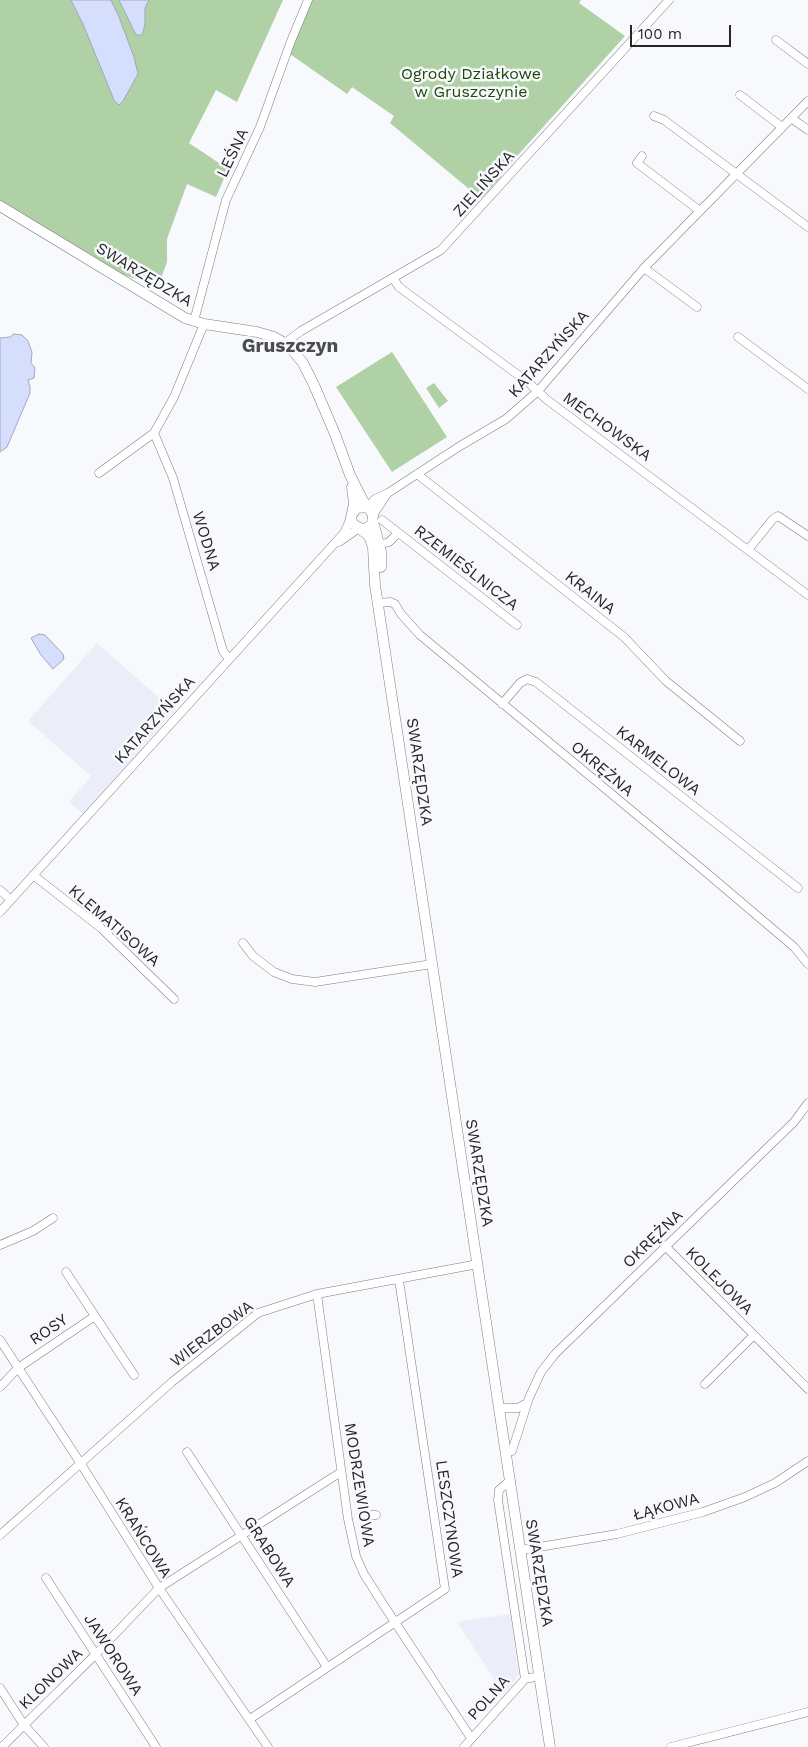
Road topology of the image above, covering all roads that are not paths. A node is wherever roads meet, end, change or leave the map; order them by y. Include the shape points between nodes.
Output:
1 (308, 0) edge
2 (669, 0) edge
3 (776, 40) dead end
4 (808, 64) edge
5 (740, 95) dead end
6 (808, 101) edge
7 (654, 116) dead end
8 (791, 118) junction
9 (782, 127) junction
10 (808, 130) edge
11 (642, 156) dead end
12 (736, 174) junction
13 (0, 206) edge
14 (700, 211) junction
15 (808, 227) edge
16 (644, 268) junction
17 (392, 278) junction
18 (697, 307) dead end
19 (199, 323) junction
20 (738, 337) dead end
21 (285, 343) junction
22 (808, 389) edge
23 (538, 392) junction
24 (154, 433) junction
25 (99, 473) dead end
26 (417, 474) junction
27 (350, 475) junction
28 (352, 516) junction
29 (374, 516) junction
30 (359, 528) junction
31 (398, 533) junction
32 (808, 536) edge
33 (331, 546) junction
34 (377, 546) junction
35 (748, 550) junction
36 (808, 595) edge
37 (378, 603) junction
38 (517, 626) dead end
39 (229, 659) junction
40 (502, 704) junction
41 (740, 741) dead end
42 (33, 875) junction
43 (798, 888) dead end
44 (0, 890) edge
45 (11, 900) junction
46 (0, 912) edge
47 (243, 943) dead end
48 (432, 964) junction
49 (808, 964) edge
50 (174, 999) dead end
51 (807, 1105) edge
52 (53, 1218) dead end
53 (0, 1245) edge
54 (665, 1246) junction
55 (478, 1264) junction
56 (66, 1272) dead end
57 (399, 1280) junction
58 (317, 1294) junction
59 (95, 1316) junction
60 (754, 1334) junction
61 (0, 1340) edge
62 (18, 1368) junction
63 (134, 1375) dead end
64 (705, 1384) dead end
65 (0, 1387) edge
66 (808, 1389) edge
67 (527, 1402) junction
68 (499, 1408) junction
69 (187, 1452) dead end
70 (506, 1452) junction
71 (808, 1461) edge
72 (81, 1464) junction
73 (341, 1472) junction
74 (511, 1483) junction
75 (516, 1516) junction
76 (500, 1518) junction
77 (0, 1535) edge
78 (241, 1535) junction
79 (521, 1550) junction
80 (46, 1578) dead end
81 (158, 1588) junction
82 (395, 1623) junction
83 (96, 1654) junction
84 (327, 1667) junction
85 (540, 1676) junction
86 (524, 1678) junction
87 (0, 1688) edge
88 (808, 1712) edge
89 (250, 1719) junction
90 (24, 1725) junction
91 (471, 1738) junction
92 (2, 1747) edge
93 (44, 1747) edge
94 (156, 1747) edge
95 (268, 1747) edge
96 (464, 1747) edge
97 (550, 1747) edge
98 (671, 1747) edge

1 - 19 street, LEŚNA via 260,127 226,200
2 - 17 street, ZIELIŃSKA via 448,244
3 - 4 street
5 - 9 street
6 - 8 street, KATARZYŃSKA
7 - 12 street via 664,120
8 - 9 street, KATARZYŃSKA
8 - 10 street
9 - 12 street, KATARZYŃSKA
11 - 14 street via 637,163
12 - 14 street, KATARZYŃSKA
12 - 15 street
13 - 19 street, SWARZĘDZKA
14 - 16 street, KATARZYŃSKA
16 - 18 street
16 - 23 street, KATARZYŃSKA
17 - 21 street, ZIELIŃSKA
17 - 23 street, MECHOWSKA via 399,287
19 - 21 street, SWARZĘDZKA via 244,329
19 - 24 street, LEŚNA via 174,397
20 - 22 street
21 - 27 street, SWARZĘDZKA via 310,377
23 - 26 street, KATARZYŃSKA via 506,419
23 - 35 street, MECHOWSKA
24 - 25 street
24 - 39 street, WODNA via 173,478 223,651
26 - 29 street, KATARZYŃSKA via 388,493
26 - 41 street, KRAINA via 617,631 666,682
27 - 28 street, SWARZĘDZKA via 354,504
27 - 29 street, SWARZĘDZKA
28 - 29 street via 357,508
28 - 30 street
28 - 33 street, KATARZYŃSKA via 344,532
29 - 30 street via 367,528
29 - 31 street, RZEMIEŚLNICZA
29 - 34 street, SWARZĘDZKA
30 - 33 street, KATARZYŃSKA
30 - 34 street
31 - 34 street, RZEMIEŚLNICZA via 389,542
31 - 38 street, RZEMIEŚLNICZA
32 - 35 street via 778,516
33 - 39 street, KATARZYŃSKA
34 - 37 street, SWARZĘDZKA via 375,585
35 - 36 street, MECHOWSKA
37 - 40 street, OKRĘŻNA via 395,604 420,635
37 - 48 street, SWARZĘDZKA
39 - 42 street, KATARZYŃSKA
40 - 43 street, KARMELOWA via 520,683 527,679 536,682
40 - 49 street, OKRĘŻNA via 794,947
42 - 45 street, KATARZYŃSKA
42 - 50 street, KLEMATISOWA via 101,928
44 - 45 street
45 - 46 street, KATARZYŃSKA
47 - 48 street via 253,956 274,972 292,979 315,982
48 - 55 street, SWARZĘDZKA
51 - 54 street, OKRĘŻNA via 794,1122
52 - 53 street via 32,1232
54 - 60 street, KOLEJOWA
54 - 67 street, OKRĘŻNA via 561,1346 542,1372
55 - 57 street, WIERZBOWA
55 - 68 street, SWARZĘDZKA
56 - 59 street
57 - 58 street, WIERZBOWA
57 - 82 street, LESZCZYNOWA via 445,1589
58 - 72 street, WIERZBOWA via 258,1313 172,1382
58 - 73 street, MODRZEWIOWA
59 - 62 street, ROSY
59 - 63 street
60 - 64 street, KOLEJOWA
60 - 66 street, KOLEJOWA
61 - 62 street, KRAŃCOWA
62 - 65 street, ROSY
62 - 72 street, KRAŃCOWA
67 - 68 street via 518,1408
67 - 70 street, OKRĘŻNA via 512,1451
68 - 70 street, SWARZĘDZKA
69 - 78 street, GRABOWA
70 - 74 street, SWARZĘDZKA
71 - 79 street, ŁĄKOWA via 775,1483 703,1512 609,1536
72 - 77 street, WIERZBOWA
72 - 81 street, KRAŃCOWA
73 - 78 street, KLONOWA
73 - 82 street, MODRZEWIOWA via 356,1556
74 - 75 street, SWARZĘDZKA
74 - 76 street via 499,1490
75 - 76 street
75 - 79 street, SWARZĘDZKA
76 - 86 street
78 - 81 street, KLONOWA
78 - 84 street, GRABOWA
79 - 85 street, SWARZĘDZKA
80 - 83 street, JAWOROWA
81 - 83 street, KLONOWA
81 - 89 street, KRAŃCOWA
82 - 84 street, LESZCZYNOWA
82 - 91 street, MODRZEWIOWA
83 - 90 street, KLONOWA
83 - 94 street, JAWOROWA
84 - 89 street, LESZCZYNOWA
85 - 86 street, POLNA
85 - 97 street, SWARZĘDZKA
86 - 91 street, POLNA
87 - 90 street
88 - 98 street
89 - 95 street, KRAŃCOWA
90 - 92 street, KLONOWA
90 - 93 street, KLONOWA
91 - 96 street, POLNA

